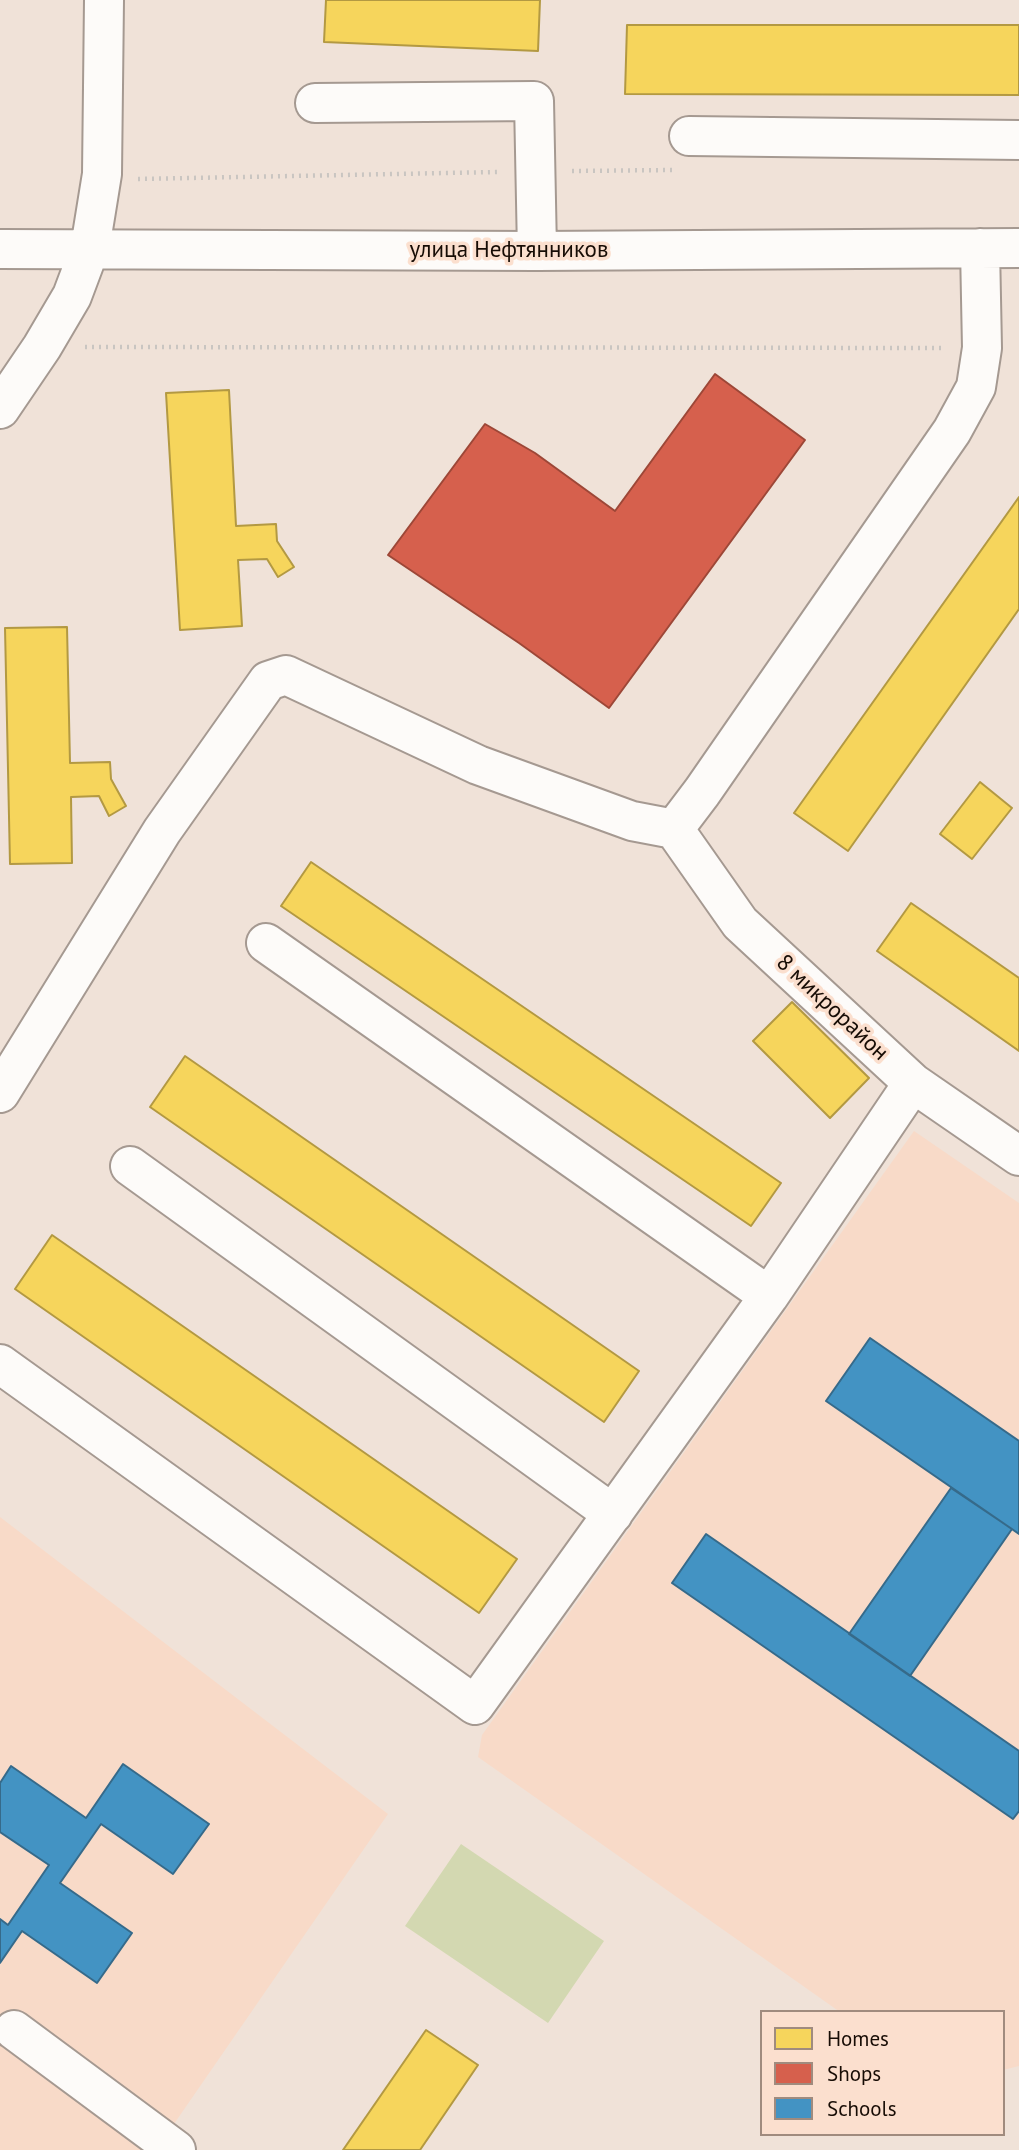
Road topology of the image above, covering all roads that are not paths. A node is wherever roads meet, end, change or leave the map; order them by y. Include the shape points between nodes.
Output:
1 (104, 0) edge
2 (315, 103) dead end
3 (689, 136) dead end
4 (1019, 140) edge
5 (90, 248) junction
6 (980, 248) junction
7 (1019, 248) edge
8 (0, 249) edge
9 (537, 251) junction
10 (0, 409) edge
11 (674, 829) junction
12 (266, 943) dead end
13 (913, 1083) junction
14 (0, 1093) edge
15 (1019, 1156) edge
16 (131, 1166) dead end
17 (769, 1296) junction
18 (0, 1364) edge
19 (612, 1514) junction
20 (15, 2031) dead end
21 (176, 2150) edge

1 - 5 street via 102,174
2 - 9 street via 534,101
3 - 4 street
5 - 8 street, улица Нефтянников
5 - 9 street, улица Нефтянников
5 - 10 street via 72,296
6 - 7 street, улица Нефтянников
6 - 9 street, улица Нефтянников
6 - 11 street via 982,348 976,387 952,431
11 - 13 street, 8 микрорайон via 740,923
11 - 14 street via 632,821 478,765 286,675 268,681 162,831
12 - 17 street
13 - 15 street, 8 микрорайон
13 - 17 street
16 - 19 street
17 - 19 street
18 - 19 street via 475,1705
20 - 21 street

